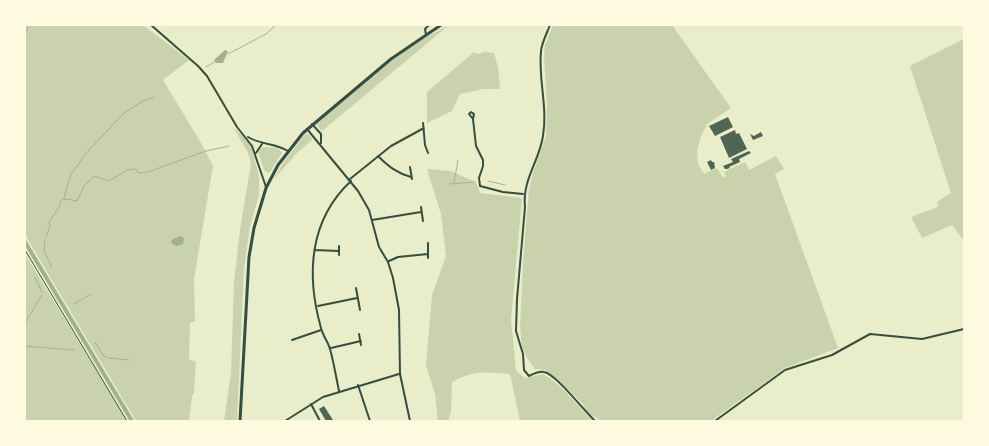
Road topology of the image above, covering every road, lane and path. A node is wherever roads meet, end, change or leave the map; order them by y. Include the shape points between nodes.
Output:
1 (151, 25) edge
2 (428, 25) edge
3 (441, 25) edge
4 (550, 25) edge
5 (426, 35) junction
6 (474, 119) dead end
7 (423, 123) dead end
8 (312, 124) junction
9 (424, 128) junction
10 (307, 129) junction
11 (246, 136) junction
12 (262, 144) junction
13 (321, 144) junction
14 (288, 151) junction
15 (256, 153) junction
16 (428, 153) dead end
17 (378, 156) junction
18 (410, 167) dead end
19 (350, 180) junction
20 (266, 188) junction
21 (523, 194) junction
22 (420, 207) dead end
23 (421, 212) junction
24 (372, 220) junction
25 (423, 221) dead end
26 (428, 243) dead end
27 (339, 246) dead end
28 (25, 250) edge
29 (315, 250) junction
30 (338, 251) junction
31 (428, 254) junction
32 (340, 255) dead end
33 (428, 258) dead end
34 (388, 262) junction
35 (356, 288) dead end
36 (357, 298) junction
37 (317, 306) junction
38 (360, 310) dead end
39 (964, 329) edge
40 (322, 330) junction
41 (359, 334) dead end
42 (289, 338) dead end
43 (292, 340) junction
44 (292, 343) dead end
45 (330, 348) junction
46 (400, 374) junction
47 (358, 385) junction
48 (339, 391) junction
49 (311, 404) junction
50 (127, 421) edge
51 (240, 421) edge
52 (285, 421) edge
53 (320, 421) edge
54 (370, 421) edge
55 (410, 421) edge
56 (595, 421) edge
57 (715, 421) edge

1 - 11 street via 202,70
2 - 5 street
3 - 5 main road
4 - 21 street via 541,49 546,109 543,138
5 - 8 main road via 391,59
6 - 21 street via 476,146 483,163 480,186
7 - 9 street
8 - 10 main road
8 - 13 street via 321,134
9 - 16 street
9 - 17 street
10 - 13 street
10 - 14 main road
11 - 12 street
11 - 15 street
12 - 14 street
12 - 15 street
13 - 19 street
14 - 20 main road
15 - 20 street
17 - 18 street via 391,169 412,178
17 - 19 street
19 - 24 street
19 - 29 street via 328,208 316,238
20 - 51 main road via 249,257
21 - 56 street via 525,207 516,330 524,354 524,370 529,376 544,372 555,379
22 - 23 street
23 - 24 street
23 - 25 street
24 - 34 street via 378,247
26 - 31 street
27 - 30 street
28 - 50 path
29 - 30 street
29 - 37 street via 313,266
30 - 32 street
31 - 33 street
31 - 34 street via 398,257
34 - 46 street via 399,310
35 - 36 street
36 - 37 street
36 - 38 street
37 - 40 street
39 - 57 street via 922,339 870,334 832,354 785,370
40 - 43 street
40 - 45 street
41 - 45 street via 361,343
42 - 43 street
43 - 44 street
45 - 48 street
46 - 47 street
46 - 55 street
47 - 48 street
47 - 54 street
48 - 49 street
49 - 52 street
49 - 53 street

